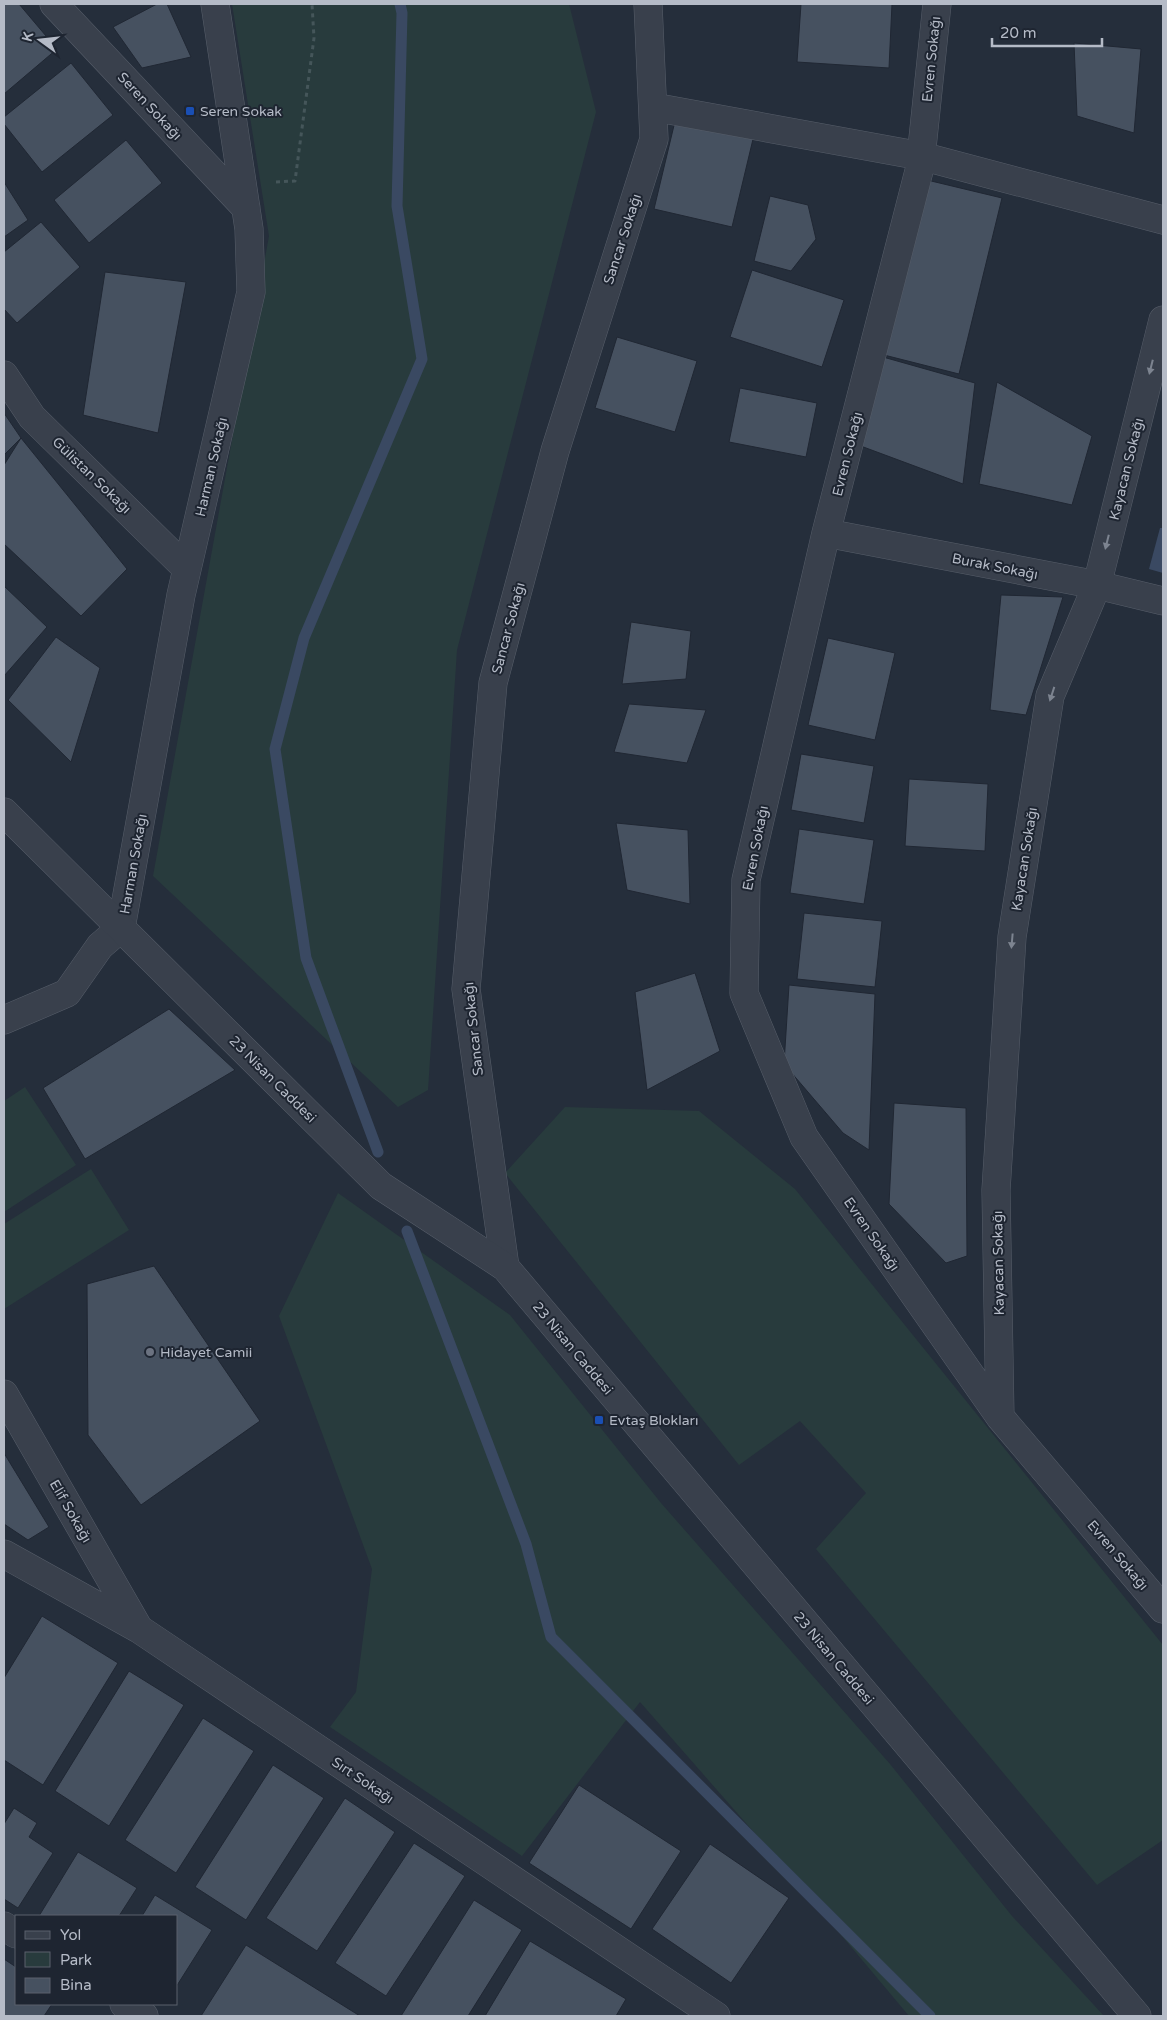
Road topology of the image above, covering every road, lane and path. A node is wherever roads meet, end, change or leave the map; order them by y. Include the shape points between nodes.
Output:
1 (54, 4) edge
2 (214, 4) edge
3 (312, 4) edge
4 (648, 4) edge
5 (937, 4) edge
6 (653, 106) junction
7 (921, 156) junction
8 (244, 197) junction
9 (1163, 220) edge
10 (1163, 320) edge
11 (4, 376) edge
12 (826, 533) junction
13 (187, 569) junction
14 (1097, 585) junction
15 (1163, 601) edge
16 (4, 812) edge
17 (121, 928) junction
18 (4, 1020) edge
19 (505, 1267) junction
20 (4, 1394) edge
21 (1000, 1417) junction
22 (4, 1554) edge
23 (1163, 1608) edge
24 (139, 1629) junction
25 (4, 1926) edge
26 (15, 1933) edge
27 (126, 2005) edge
28 (144, 2016) edge
29 (716, 2016) edge
30 (1137, 2016) edge

1 - 8 street, Seren Sokağı
2 - 8 street, Harman Sokağı
3 - 8 path via 314,38 295,181
4 - 6 street, Sancar Sokağı
5 - 7 street, Evren Sokağı
6 - 7 street
6 - 19 street, Sancar Sokağı via 654,139 556,451 493,683 466,989
7 - 9 street
7 - 12 street, Evren Sokağı
8 - 13 street, Harman Sokağı via 249,230 251,292
10 -> 14 street, Kayacan Sokağı
11 - 13 street, Gülistan Sokağı via 32,417
12 - 14 street, Burak Sokağı
12 - 21 street, Evren Sokağı via 746,880 744,993 804,1137
13 - 17 street, Harman Sokağı
14 - 15 street, Burak Sokağı
14 -> 21 street, Kayacan Sokağı via 1050,696 1012,937 996,1190
16 - 17 street, 23 Nisan Caddesi
17 - 18 street via 100,946 67,993
17 - 19 street, 23 Nisan Caddesi via 380,1186
19 - 30 street, 23 Nisan Caddesi
20 - 24 street, Elif Sokağı
21 - 23 street, Evren Sokağı
22 - 24 street, Sırt Sokağı
24 - 29 street, Sırt Sokağı
25 - 26 street
27 - 28 street

